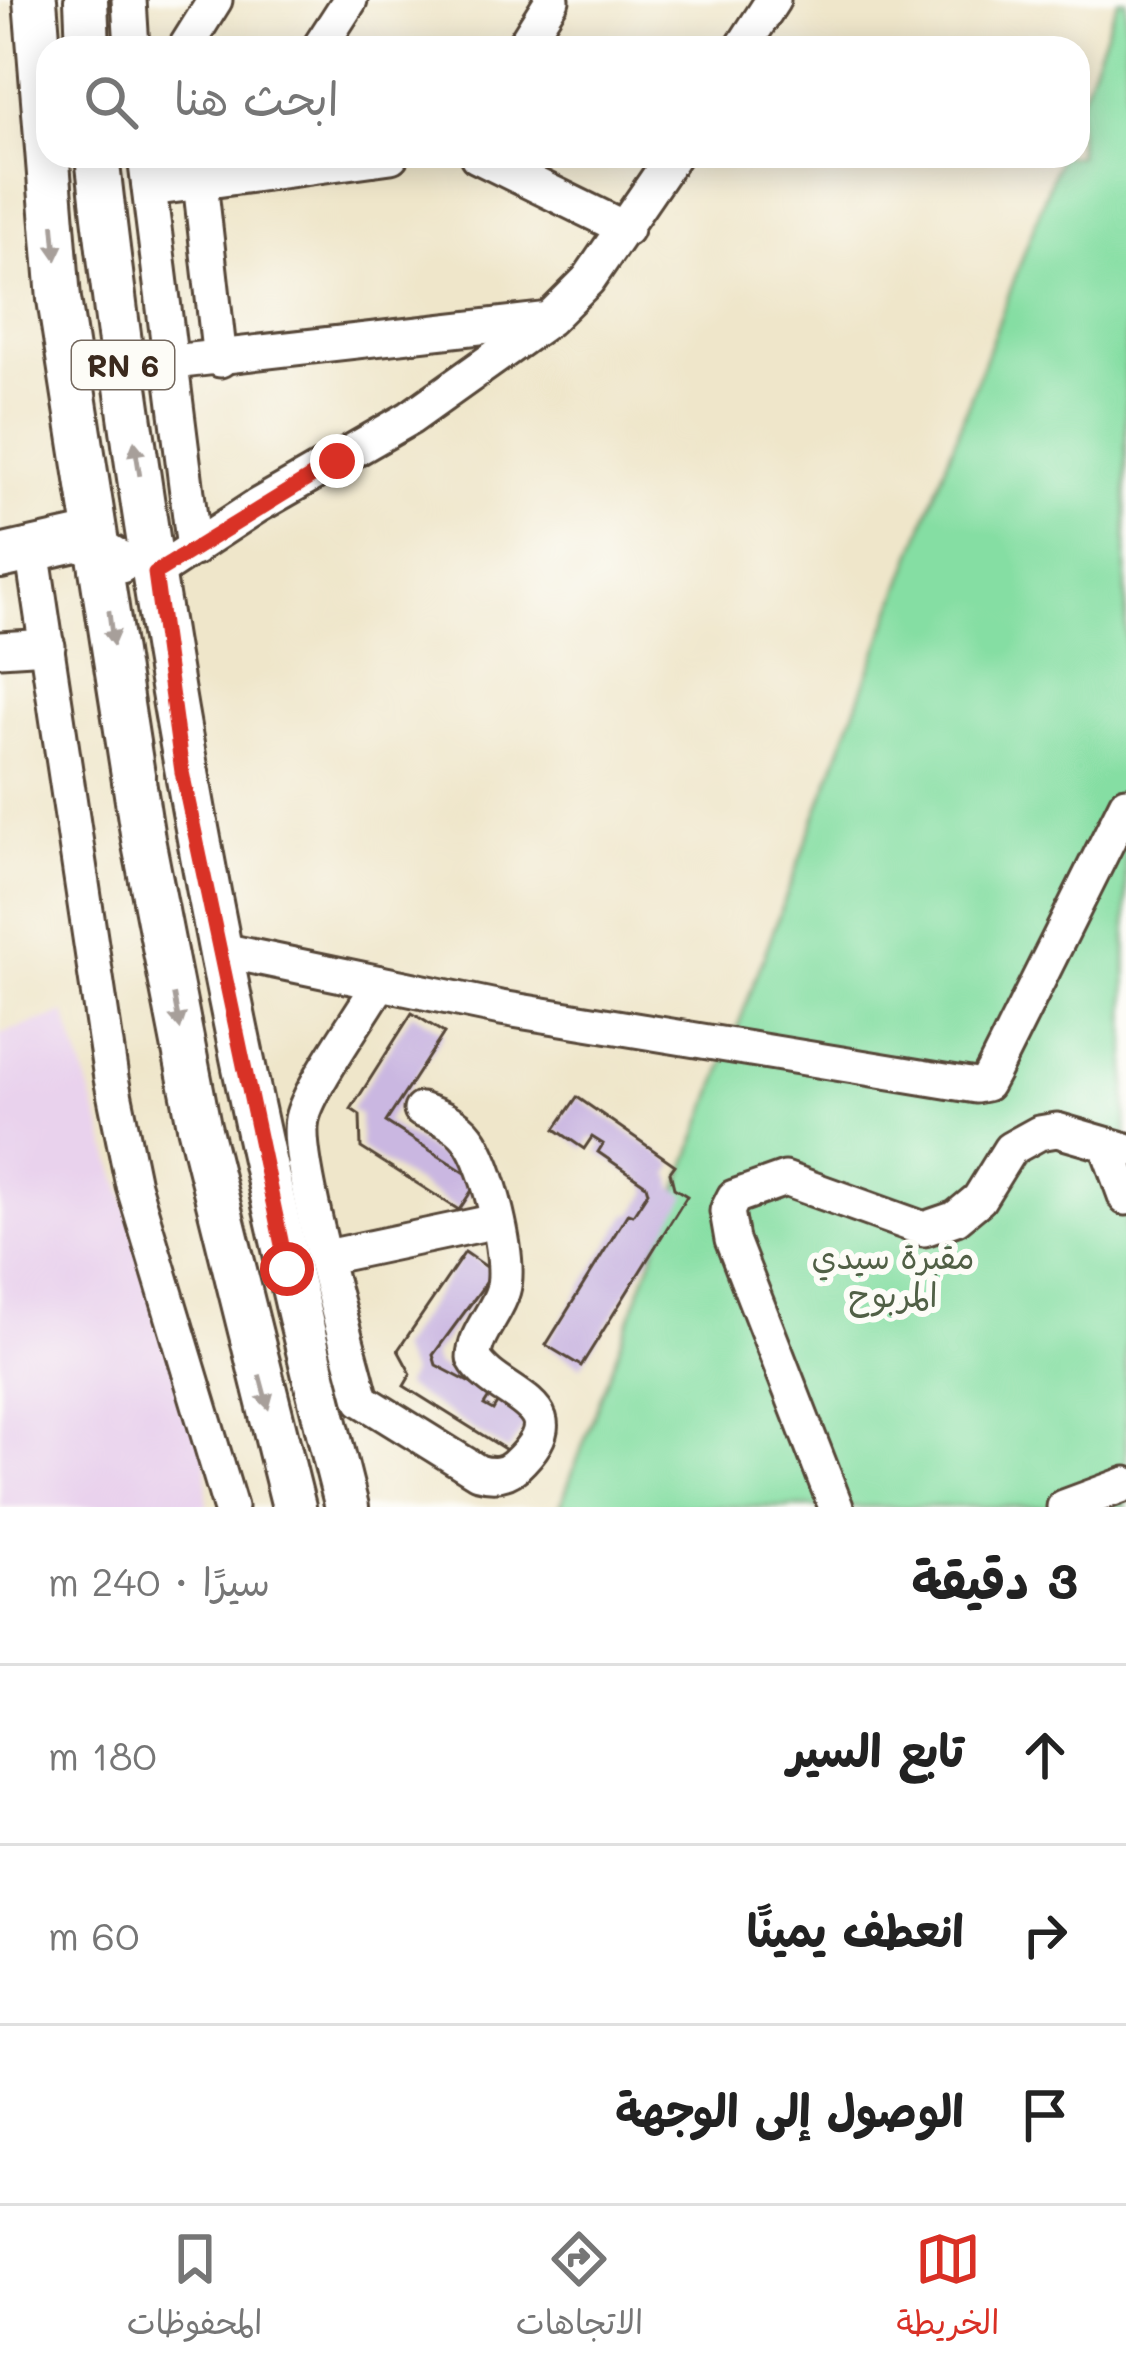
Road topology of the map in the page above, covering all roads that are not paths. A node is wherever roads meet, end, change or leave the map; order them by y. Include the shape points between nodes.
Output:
1 (35, 0) edge
2 (86, 0) edge
3 (129, 0) edge
4 (215, 0) edge
5 (350, 0) edge
6 (552, 0) edge
7 (773, 0) edge
8 (38, 36) edge
9 (88, 36) edge
10 (131, 36) edge
11 (192, 36) edge
12 (327, 36) edge
13 (530, 36) edge
14 (750, 36) edge
15 (48, 168) edge
16 (99, 168) edge
17 (238, 168) edge
18 (501, 168) edge
19 (665, 168) edge
20 (147, 172) edge
21 (200, 182) junction
22 (626, 230) junction
23 (549, 319) junction
24 (220, 360) junction
25 (173, 362) junction
26 (194, 549) junction
27 (16, 553) edge
28 (102, 556) junction
29 (155, 573) junction
30 (48, 646) junction
31 (0, 649) edge
32 (1126, 804) edge
33 (217, 949) junction
34 (380, 983) junction
35 (421, 1110) dead end
36 (1117, 1150) edge
37 (1126, 1198) edge
38 (496, 1221) junction
39 (307, 1263) junction
40 (235, 1282) junction
41 (342, 1407) junction
42 (1126, 1484) edge
43 (230, 1507) edge
44 (294, 1507) edge
45 (347, 1507) edge
46 (836, 1507) edge
47 (1064, 1507) edge

1 -> 8 main road, RN 6
2 - 9 main road
3 - 10 street
4 - 11 street
5 - 12 street
6 - 13 street
7 - 14 street
15 -> 28 main road, RN 6 via 59,299
29 -> 16 main road, RN 6
17 - 21 street
18 - 22 street
19 - 22 street
20 - 21 street
20 - 25 street
21 - 24 street
22 - 23 street
23 - 24 street
23 - 26 street via 410,418
24 - 25 street
25 - 26 street
26 - 29 street
27 - 28 main road via 80,539
27 - 30 street
28 - 29 main road
28 -> 40 main road, RN 6 via 143,839
29 - 33 main road, RN 6
30 - 31 street
30 - 43 street via 133,1185
32 - 34 street via 986,1084
33 - 34 street
33 - 39 main road, RN 6
34 - 39 street via 302,1116
35 - 38 street via 469,1138
36 - 37 street
36 - 46 street via 1057,1130 1024,1139 979,1198 956,1218 924,1229 785,1179 734,1197 732,1240
38 - 39 street
38 - 41 street via 503,1290 474,1350 479,1366 534,1404 539,1416 536,1437 514,1467 478,1472
39 - 40 main road
39 - 41 main road, RN 6
40 -> 44 main road, RN 6
41 - 45 main road, RN 6
42 - 47 street

